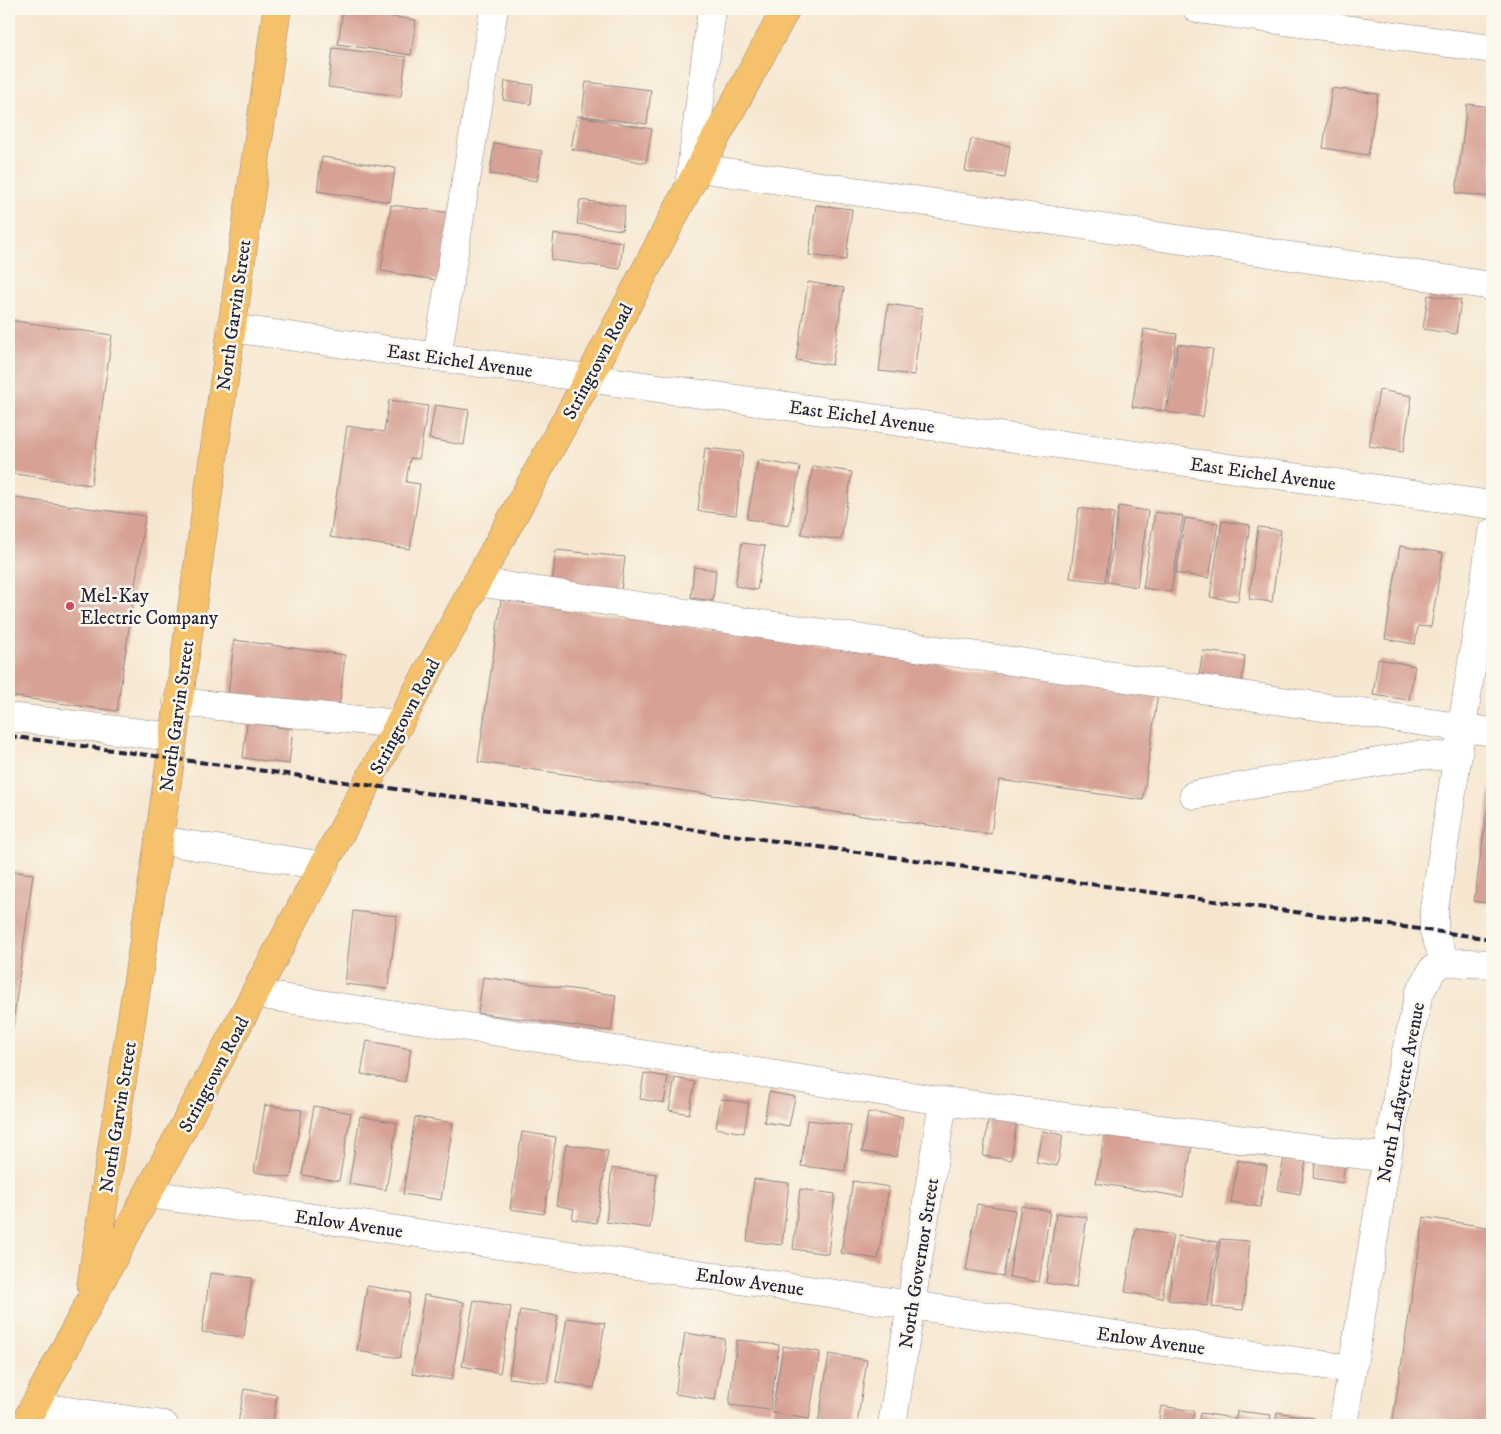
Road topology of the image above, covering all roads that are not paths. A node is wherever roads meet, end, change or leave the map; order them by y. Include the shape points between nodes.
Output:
1 (277, 9) edge
2 (494, 9) edge
3 (712, 9) edge
4 (786, 9) edge
5 (1197, 9) edge
6 (1492, 49) edge
7 (694, 177) junction
8 (1492, 286) edge
9 (231, 328) junction
10 (437, 356) junction
11 (589, 378) junction
12 (1492, 505) edge
13 (1492, 533) edge
14 (477, 582) junction
15 (177, 702) junction
16 (9, 717) edge
17 (399, 724) junction
18 (1461, 727) junction
19 (1492, 732) edge
20 (172, 737) junction
21 (1456, 757) junction
22 (1194, 795) dead end
23 (159, 840) junction
24 (324, 866) junction
25 (1446, 962) junction
26 (1492, 964) edge
27 (256, 994) junction
28 (943, 1101) junction
29 (1387, 1158) junction
30 (149, 1194) junction
31 (88, 1304) junction
32 (911, 1305) junction
33 (1351, 1369) junction
34 (29, 1416) edge
35 (164, 1425) edge
36 (892, 1425) edge
37 (1343, 1425) edge

1 - 9 main road, North Garvin Street
2 - 10 street
3 - 7 street
4 - 7 main road, Stringtown Road
5 - 6 street
7 - 8 street
7 - 11 main road, Stringtown Road
9 - 10 street, East Eichel Avenue
9 - 15 main road, North Garvin Street
10 - 11 street, East Eichel Avenue
11 - 12 street, East Eichel Avenue
11 - 14 main road, Stringtown Road
13 - 18 street
14 - 17 main road, Stringtown Road
14 - 18 street
15 - 17 street
15 - 20 main road, North Garvin Street
16 - 20 street
17 - 24 main road, Stringtown Road
18 - 19 street
18 - 21 street
20 - 23 main road, North Garvin Street
21 - 22 street via 1417,755
21 - 25 street via 1434,910 1434,931
23 - 24 street
23 - 31 main road, North Garvin Street
24 - 27 main road, Stringtown Road
25 - 26 street
25 - 29 street, North Lafayette Avenue via 1433,969 1419,994
27 - 28 street
27 - 30 main road, Stringtown Road
28 - 29 street
28 - 32 street, North Governor Street
29 - 33 street, North Lafayette Avenue
30 - 31 main road, Stringtown Road
30 - 32 street, Enlow Avenue
31 - 34 main road, Stringtown Road
32 - 33 street, Enlow Avenue
32 - 36 street, North Governor Street
33 - 37 street, North Lafayette Avenue
34 - 35 street

